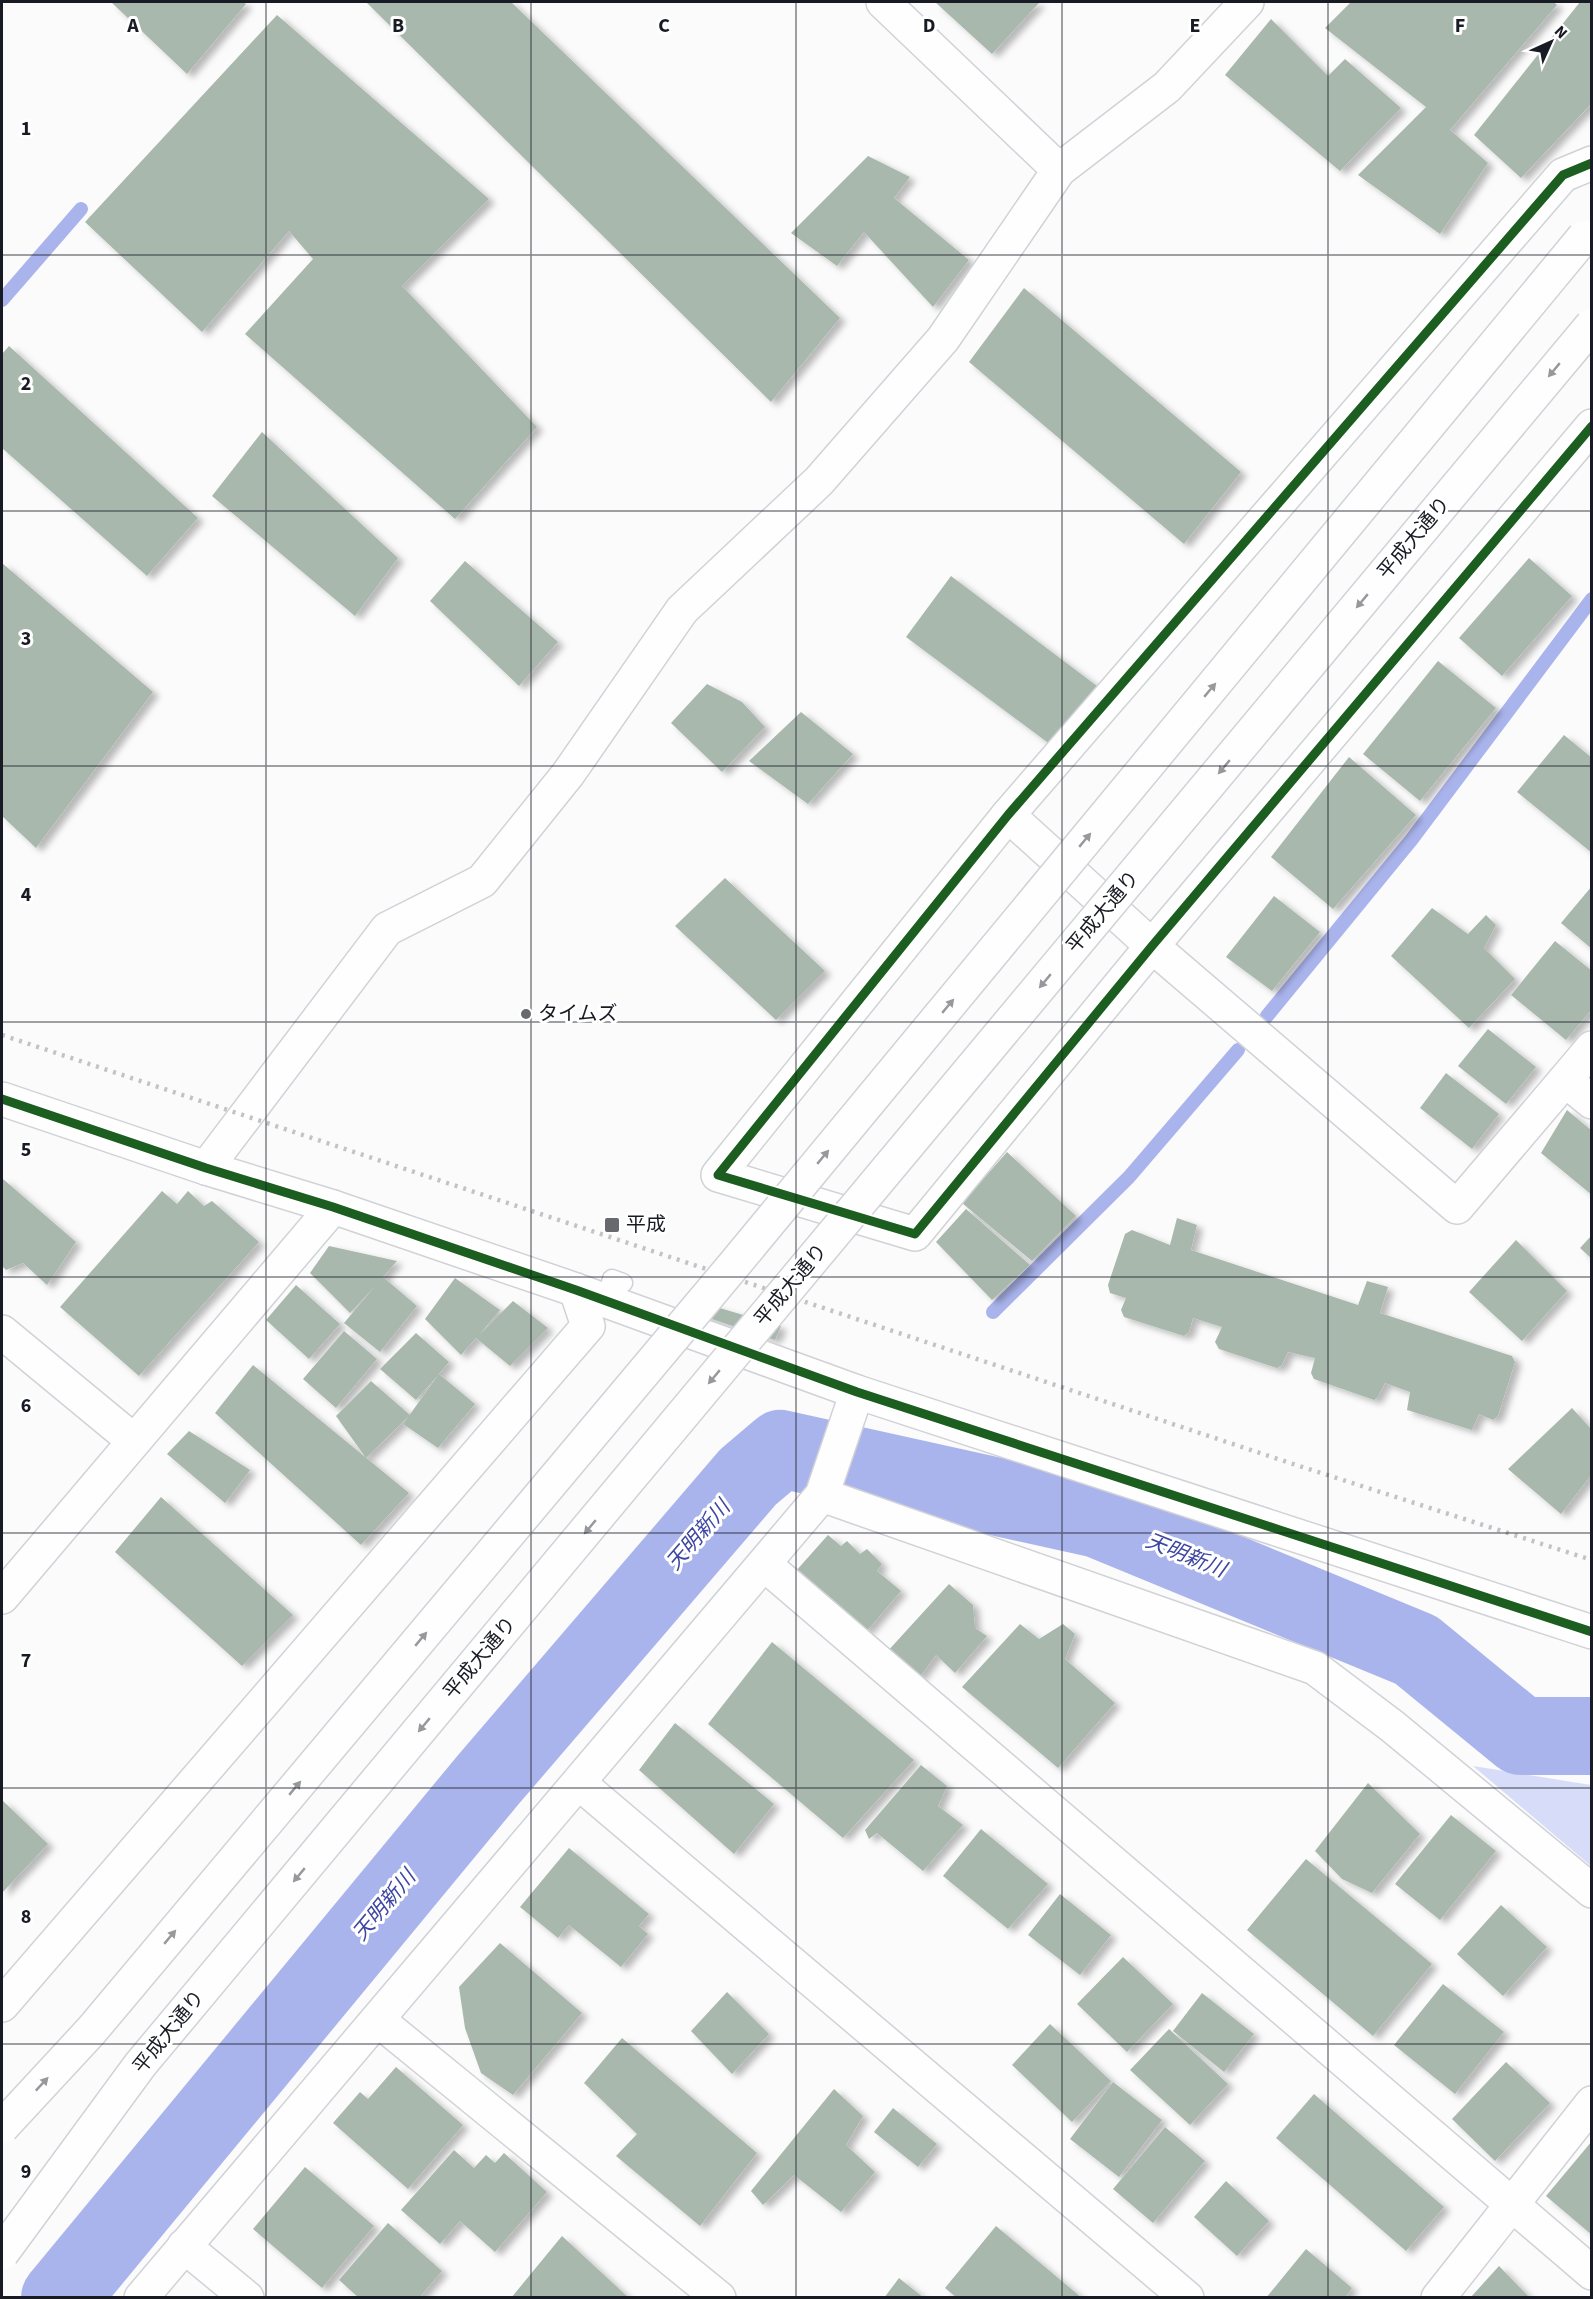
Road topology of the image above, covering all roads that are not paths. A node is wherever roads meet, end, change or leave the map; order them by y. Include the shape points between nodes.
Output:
1 (883, 2) edge
2 (1247, 2) edge
3 (1592, 163) edge
4 (1059, 170) junction
5 (1584, 237) dead end
6 (1592, 325) edge
7 (1592, 426) edge
8 (1008, 815) junction
9 (1152, 946) junction
10 (1592, 1048) edge
11 (1565, 1080) junction
12 (2, 1099) edge
13 (1592, 1102) edge
14 (206, 1168) junction
15 (333, 1206) junction
16 (601, 1291) junction
17 (2, 1332) edge
18 (857, 1392) junction
19 (134, 1441) junction
20 (822, 1495) junction
21 (764, 1564) junction
22 (2, 1598) edge
23 (1592, 1632) edge
24 (579, 1783) junction
25 (1592, 1891) edge
26 (2, 2005) edge
27 (378, 2020) junction
28 (1592, 2103) edge
29 (2, 2127) edge
30 (1512, 2204) junction
31 (184, 2246) junction
32 (2, 2253) edge
33 (1592, 2273) edge
34 (141, 2298) edge
35 (247, 2298) edge
36 (719, 2298) edge
37 (1186, 2298) edge
38 (1438, 2298) edge

1 - 4 street
2 - 4 street via 1167,87
3 - 8 street via 1563,175
4 - 14 street via 943,339 819,482 682,610 568,774 482,882 387,929
29 -> 5 street, bridge via 91,2031 694,1312
6 -> 32 street, 平成大通り, bridge via 140,2065
7 - 9 street
8 - 9 street
8 - 9 street via 718,1175 915,1234
9 - 11 street via 1458,1207
10 - 11 street
11 - 13 street
12 - 14 street
14 - 15 street
15 - 16 street
15 - 19 street
16 - 18 street
16 - 26 street via 588,1326
17 - 19 street
18 - 20 street
18 - 23 street
19 - 22 street
20 - 21 street
20 - 25 street via 1315,1668 1392,1726
21 - 24 street
21 - 30 street
24 - 27 street
24 - 37 street
27 - 31 street
27 - 36 street
28 - 30 street
30 - 33 street
30 - 38 street
31 - 34 street
31 - 35 street

